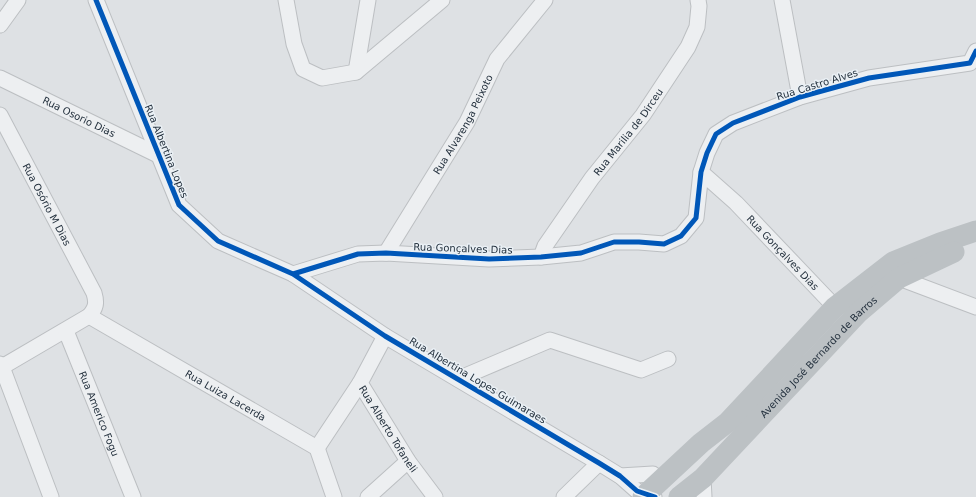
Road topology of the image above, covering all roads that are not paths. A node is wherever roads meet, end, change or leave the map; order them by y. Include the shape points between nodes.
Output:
1 (18, 0) edge
2 (96, 0) edge
3 (286, 0) edge
4 (368, 0) edge
5 (442, 0) edge
6 (545, 0) edge
7 (698, 0) edge
8 (782, 0) edge
9 (0, 25) edge
10 (973, 57) edge
11 (356, 72) junction
12 (0, 78) edge
13 (800, 97) junction
14 (0, 116) edge
15 (158, 155) junction
16 (701, 172) junction
17 (976, 231) edge
18 (976, 244) edge
19 (386, 253) junction
20 (541, 257) junction
21 (293, 274) junction
22 (899, 278) junction
23 (835, 307) junction
24 (976, 307) edge
25 (89, 316) junction
26 (66, 331) junction
27 (385, 336) junction
28 (668, 359) dead end
29 (1, 365) edge
30 (458, 379) junction
31 (360, 383) junction
32 (701, 443) junction
33 (317, 448) junction
34 (729, 450) junction
35 (408, 461) junction
36 (599, 463) junction
37 (653, 474) junction
38 (620, 476) junction
39 (703, 487) edge
40 (648, 496) edge
41 (681, 496) edge
42 (51, 497) edge
43 (133, 497) edge
44 (334, 497) edge
45 (368, 497) edge
46 (435, 497) edge
47 (564, 497) edge

1 - 9 street
2 - 15 street, Rua Albertina Lopes
3 - 11 street via 294,44 303,69 322,78
4 - 11 street
5 - 11 street
6 - 19 street, Rua Alvarenga Peixoto via 497,59 467,122
7 - 20 street, Rua Marilia de Dirceu via 697,27 688,47 643,115 592,178 545,246
8 - 13 street
10 - 13 street, Rua Castro Alves via 869,78
12 - 15 street, Rua Osorio Dias
13 - 16 street, Rua Castro Alves via 733,123 716,134 706,153
14 - 25 street, Rua Osório M Dias via 94,293 97,301
15 - 21 street, Rua Albertina Lopes via 179,205 218,240
16 - 20 street, Rua Gonçalves Dias via 696,218 681,236 664,244 614,242 581,253
16 - 23 street, Rua Gonçalves Dias via 736,203
17 - 23 main road, Avenida José Bernardo de Barros via 893,262
18 - 22 main road, Avenida José Bernardo de Barros via 946,255
19 - 20 street, Rua Gonçalves Dias via 489,259
19 - 21 street, Rua Gonçalves Dias via 358,254
21 - 27 street, Rua Albertina Lopes Guimaraes
22 - 24 street
22 - 34 main road, Avenida José Bernardo de Barros via 858,313
23 - 32 main road, Avenida José Bernardo de Barros via 728,422
25 - 26 street
25 - 33 street, Rua Luiza Lacerda
26 - 29 street
26 - 43 street, Rua Americo Fogu
27 - 30 street, Rua Albertina Lopes Guimaraes
27 - 31 street, Rua Alberto Tofaneli
28 - 30 street via 641,370 550,340
29 - 42 street
30 - 36 street, Rua Albertina Lopes Guimaraes
31 - 33 street
31 - 35 street, Rua Alberto Tofaneli
32 - 34 street via 723,446
32 - 37 street, Avenida José Bernardo de Barros
32 - 40 main road, Avenida José Bernardo de Barros
33 - 44 street
34 - 39 main road, Avenida José Bernardo de Barros
35 - 45 street
35 - 46 street, Rua Alberto Tofaneli
36 - 38 street, Rua Albertina Lopes Guimaraes
36 - 47 street
37 - 38 street
37 - 40 street via 648,483
38 - 40 street, Rua Albertina Lopes Guimaraes via 637,491
39 - 41 main road, Avenida José Bernardo de Barros

